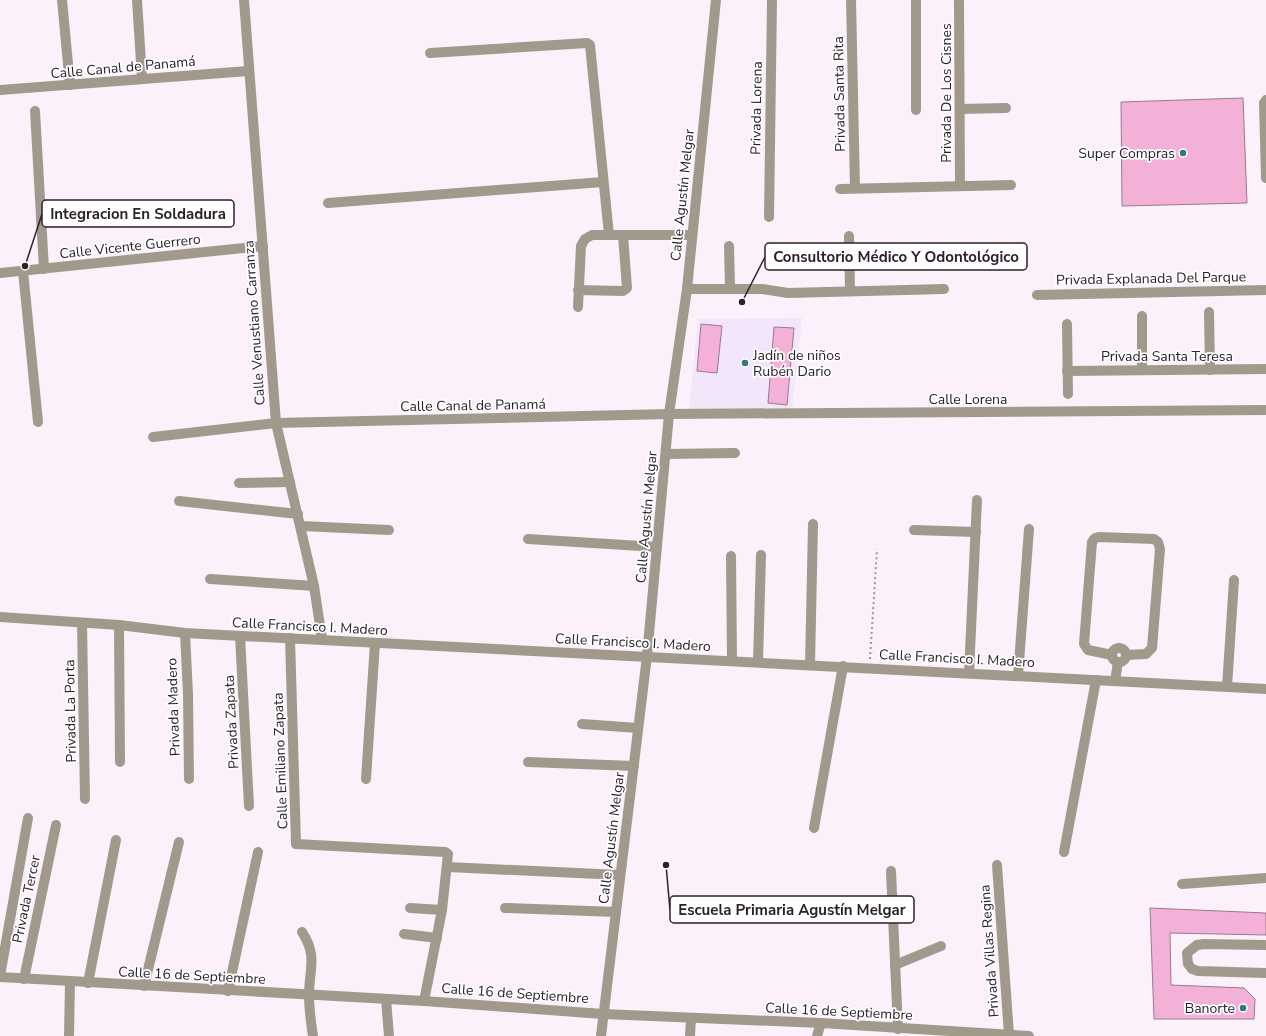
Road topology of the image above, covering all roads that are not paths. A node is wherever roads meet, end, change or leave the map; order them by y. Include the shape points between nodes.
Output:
1 (62, 0) edge
2 (137, 0) edge
3 (244, 0) edge
4 (716, 0) edge
5 (772, 0) edge
6 (851, 0) edge
7 (916, 0) edge
8 (960, 0) edge
9 (430, 53) dead end
10 (248, 72) junction
11 (142, 78) junction
12 (70, 85) junction
13 (0, 90) edge
14 (1266, 100) edge
15 (960, 108) junction
16 (1006, 108) dead end
17 (916, 110) dead end
18 (35, 111) dead end
19 (1266, 134) edge
20 (1266, 178) edge
21 (603, 182) junction
22 (960, 186) junction
23 (1011, 186) dead end
24 (855, 188) junction
25 (840, 189) dead end
26 (328, 203) dead end
27 (769, 217) dead end
28 (609, 235) junction
29 (623, 235) junction
30 (692, 235) junction
31 (850, 236) dead end
32 (263, 246) junction
33 (729, 246) dead end
34 (44, 269) junction
35 (23, 271) junction
36 (0, 273) edge
37 (730, 288) junction
38 (944, 288) dead end
39 (687, 289) junction
40 (578, 290) junction
41 (1266, 290) edge
42 (850, 291) junction
43 (1037, 295) dead end
44 (578, 307) dead end
45 (1209, 312) dead end
46 (1142, 316) dead end
47 (1067, 324) dead end
48 (1266, 369) edge
49 (1142, 370) junction
50 (1210, 370) junction
51 (1067, 371) junction
52 (1068, 394) dead end
53 (1266, 410) edge
54 (670, 414) junction
55 (38, 422) dead end
56 (276, 423) junction
57 (153, 437) dead end
58 (735, 453) dead end
59 (666, 454) junction
60 (290, 482) junction
61 (240, 483) dead end
62 (977, 500) dead end
63 (179, 501) dead end
64 (298, 514) junction
65 (813, 524) dead end
66 (301, 526) junction
67 (1029, 529) dead end
68 (389, 530) dead end
69 (914, 530) dead end
70 (976, 532) junction
71 (528, 539) dead end
72 (657, 547) junction
73 (761, 555) dead end
74 (731, 556) dead end
75 (210, 579) dead end
76 (1234, 580) dead end
77 (314, 586) junction
78 (0, 617) edge
79 (82, 623) junction
80 (119, 625) junction
81 (185, 633) junction
82 (240, 636) junction
83 (290, 638) junction
84 (322, 639) junction
85 (375, 643) junction
86 (647, 656) junction
87 (1119, 657) junction
88 (732, 661) junction
89 (758, 662) junction
90 (810, 665) junction
91 (844, 666) junction
92 (969, 673) junction
93 (1018, 676) junction
94 (1096, 680) junction
95 (1115, 681) junction
96 (1227, 687) junction
97 (1266, 689) edge
98 (582, 724) dead end
99 (638, 728) junction
100 (120, 762) dead end
101 (528, 762) dead end
102 (634, 766) junction
103 (189, 779) dead end
104 (366, 779) dead end
105 (85, 799) dead end
106 (249, 806) dead end
107 (28, 818) dead end
108 (56, 825) dead end
109 (814, 828) dead end
110 (116, 840) dead end
111 (179, 842) dead end
112 (258, 852) dead end
113 (1064, 852) dead end
114 (997, 864) dead end
115 (448, 867) junction
116 (891, 871) dead end
117 (620, 875) junction
118 (1266, 878) edge
119 (1182, 884) dead end
120 (410, 908) dead end
121 (505, 908) dead end
122 (442, 910) junction
123 (616, 912) junction
124 (302, 932) dead end
125 (404, 934) dead end
126 (437, 938) junction
127 (1266, 945) edge
128 (941, 946) dead end
129 (895, 965) junction
130 (1266, 972) edge
131 (0, 977) edge
132 (24, 979) junction
133 (70, 982) junction
134 (88, 983) junction
135 (144, 986) junction
136 (228, 991) junction
137 (309, 995) junction
138 (386, 999) junction
139 (424, 1001) junction
140 (604, 1014) junction
141 (692, 1018) junction
142 (821, 1024) junction
143 (898, 1029) junction
144 (984, 1035) edge
145 (996, 1035) edge
146 (1009, 1035) junction
147 (69, 1036) edge
148 (313, 1036) edge
149 (389, 1036) edge
150 (601, 1036) edge
151 (690, 1036) edge
152 (817, 1036) edge
153 (1029, 1036) edge

1 - 12 street
2 - 11 street
3 - 10 street, Calle Venustiano Carranza
4 - 30 street, Calle Agustín Melgar
5 - 27 street, Privada Lorena
6 - 24 street, Privada Santa Rita
7 - 17 street
8 - 15 street, Privada De Los Cisnes
9 - 21 street via 588,43
10 - 11 street, Calle Canal de Panamá
10 - 32 street, Calle Venustiano Carranza
11 - 12 street, Calle Canal de Panamá
12 - 13 street, Calle Canal de Panamá
14 - 19 street
15 - 16 street
15 - 22 street, Privada De Los Cisnes
18 - 34 street
19 - 20 street
21 - 26 street
21 - 28 street
22 - 23 street
22 - 24 street
24 - 25 street
28 - 29 street
28 - 40 street via 592,235 585,239 581,246
29 - 30 street
29 - 40 street via 626,288 623,291
30 - 39 street, Calle Agustín Melgar
31 - 42 street
32 - 34 street, Calle Vicente Guerrero
32 - 56 street, Calle Venustiano Carranza
33 - 37 street
34 - 35 street, Calle Vicente Guerrero
35 - 36 street, Calle Vicente Guerrero
35 - 55 street
37 - 39 street
37 - 42 street via 788,293
38 - 42 street
39 - 54 street, Calle Agustín Melgar
40 - 44 street
41 - 43 street, Privada Explanada Del Parque
45 - 50 street
46 - 49 street
47 - 51 street
48 - 50 street, Privada Santa Teresa
49 - 50 street, Privada Santa Teresa
49 - 51 street, Privada Santa Teresa
51 - 52 street
53 - 54 street, Calle Lorena
54 - 56 street, Calle Canal de Panamá
54 - 59 street, Calle Agustín Melgar
56 - 57 street, Calle Canal de Panamá
56 - 60 street, Calle Venustiano Carranza
58 - 59 street
59 - 72 street, Calle Agustín Melgar
60 - 61 street
60 - 64 street, Calle Venustiano Carranza
62 - 70 street
63 - 64 street
64 - 66 street, Calle Venustiano Carranza
65 - 90 street
66 - 68 street
66 - 77 street, Calle Venustiano Carranza
67 - 93 street
69 - 70 street
70 - 92 street
71 - 72 street
72 - 86 street, Calle Agustín Melgar
73 - 89 street
74 - 88 street
75 - 77 street
76 - 96 street
77 - 84 street, Calle Venustiano Carranza
78 - 79 street, Calle Francisco I. Madero
79 - 80 street, Calle Francisco I. Madero
79 - 105 street, Privada La Porta
80 - 81 street, Calle Francisco I. Madero
80 - 100 street
81 - 82 street, Calle Francisco I. Madero
81 - 103 street, Privada Madero
82 - 83 street, Calle Francisco I. Madero
82 - 106 street, Privada Zapata
83 - 84 street, Calle Francisco I. Madero
83 - 115 street, Calle Emiliano Zapata via 296,844 445,852 448,854
84 - 85 street, Calle Francisco I. Madero
85 - 86 street, Calle Francisco I. Madero
85 - 104 street
86 - 88 street, Calle Francisco I. Madero
86 - 99 street, Calle Agustín Melgar
87 - 87 street via 1146,654 1152,648 1159,546 1154,539 1095,538 1092,542 1085,648
87 - 95 street
88 - 89 street, Calle Francisco I. Madero
89 - 90 street, Calle Francisco I. Madero
90 - 91 street, Calle Francisco I. Madero
91 - 92 street, Calle Francisco I. Madero
91 - 109 street
92 - 93 street, Calle Francisco I. Madero
93 - 94 street, Calle Francisco I. Madero
94 - 95 street, Calle Francisco I. Madero
94 - 113 street
95 - 96 street, Calle Francisco I. Madero
96 - 97 street, Calle Francisco I. Madero
98 - 99 street
99 - 102 street, Calle Agustín Melgar
101 - 102 street
102 - 117 street, Calle Agustín Melgar
107 - 131 street
108 - 132 street, Privada Tercer
110 - 134 street
111 - 135 street
112 - 136 street
114 - 146 street, Privada Villas Regina
115 - 117 street
115 - 122 street
116 - 129 street
117 - 123 street, Calle Agustín Melgar
118 - 119 street
120 - 122 street
121 - 123 street
122 - 126 street
123 - 140 street, Calle Agustín Melgar
124 - 137 street via 312,956
125 - 126 street
126 - 139 street
127 - 130 street via 1197,945 1187,954 1192,969 1198,971
128 - 129 street
129 - 143 street
131 - 132 street, Calle 16 de Septiembre
132 - 133 street, Calle 16 de Septiembre
133 - 134 street, Calle 16 de Septiembre
133 - 147 street
134 - 135 street, Calle 16 de Septiembre
135 - 136 street, Calle 16 de Septiembre
136 - 137 street, Calle 16 de Septiembre
137 - 138 street, Calle 16 de Septiembre
137 - 148 street
138 - 139 street, Calle 16 de Septiembre
138 - 149 street
139 - 140 street, Calle 16 de Septiembre
140 - 141 street, Calle 16 de Septiembre
140 - 150 street, Calle Agustín Melgar
141 - 142 street, Calle 16 de Septiembre
141 - 151 street
142 - 143 street, Calle 16 de Septiembre
142 - 152 street
143 - 144 street, Calle 16 de Septiembre
144 - 145 street, Calle 16 de Septiembre
145 - 146 street, Calle 16 de Septiembre
146 - 153 street, Calle 16 de Septiembre

